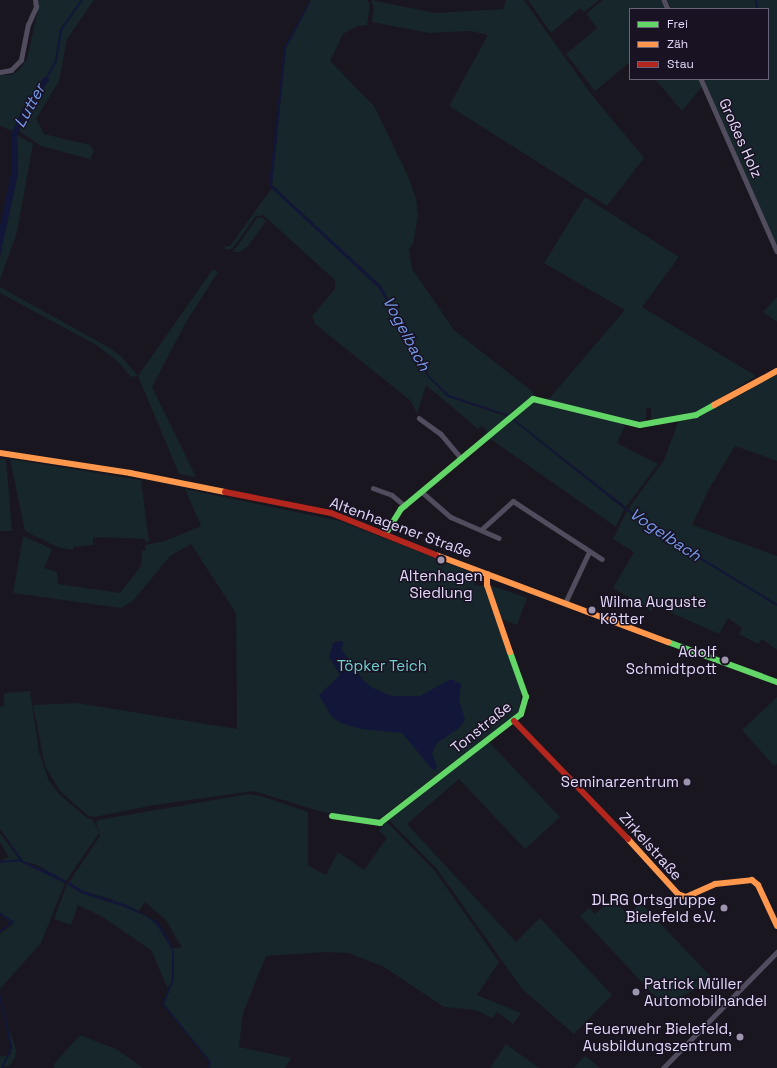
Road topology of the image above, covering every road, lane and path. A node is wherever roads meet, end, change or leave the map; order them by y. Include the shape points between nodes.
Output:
1 (35, 0) edge
2 (0, 72) edge
3 (701, 80) edge
4 (777, 251) edge
5 (777, 371) edge
6 (419, 418) dead end
7 (0, 453) edge
8 (461, 458) junction
9 (373, 488) dead end
10 (422, 492) junction
11 (406, 506) junction
12 (481, 530) junction
13 (386, 533) junction
14 (499, 538) dead end
15 (589, 552) junction
16 (602, 559) dead end
17 (487, 574) junction
18 (565, 603) junction
19 (777, 682) edge
20 (514, 721) junction
21 (332, 816) dead end
22 (777, 926) edge
23 (777, 952) edge
24 (663, 1068) edge

1 - 2 street via 36,7 28,25 21,60 11,70
3 - 4 street, Großes Holz
5 - 8 street via 696,415 640,425 538,398 529,402
6 - 8 street via 441,434
7 - 13 street, Altenhagener Straße via 45,458 230,492 331,513
8 - 10 street
9 - 11 street via 392,495
10 - 11 street
10 - 12 street via 445,514
11 - 13 street via 396,515
12 - 14 street
12 - 15 street via 513,501
13 - 17 street, Altenhagener Straße
15 - 16 street
15 - 18 street
17 - 18 street, Altenhagener Straße
17 - 20 street, Tonstraße via 487,585 526,697 524,710
18 - 19 street, Altenhagener Straße
20 - 21 street, Tonstraße via 382,821 373,824
20 - 22 street, Zirkelstraße via 573,780 678,894 686,897 715,884 752,880 758,885
23 - 24 street

